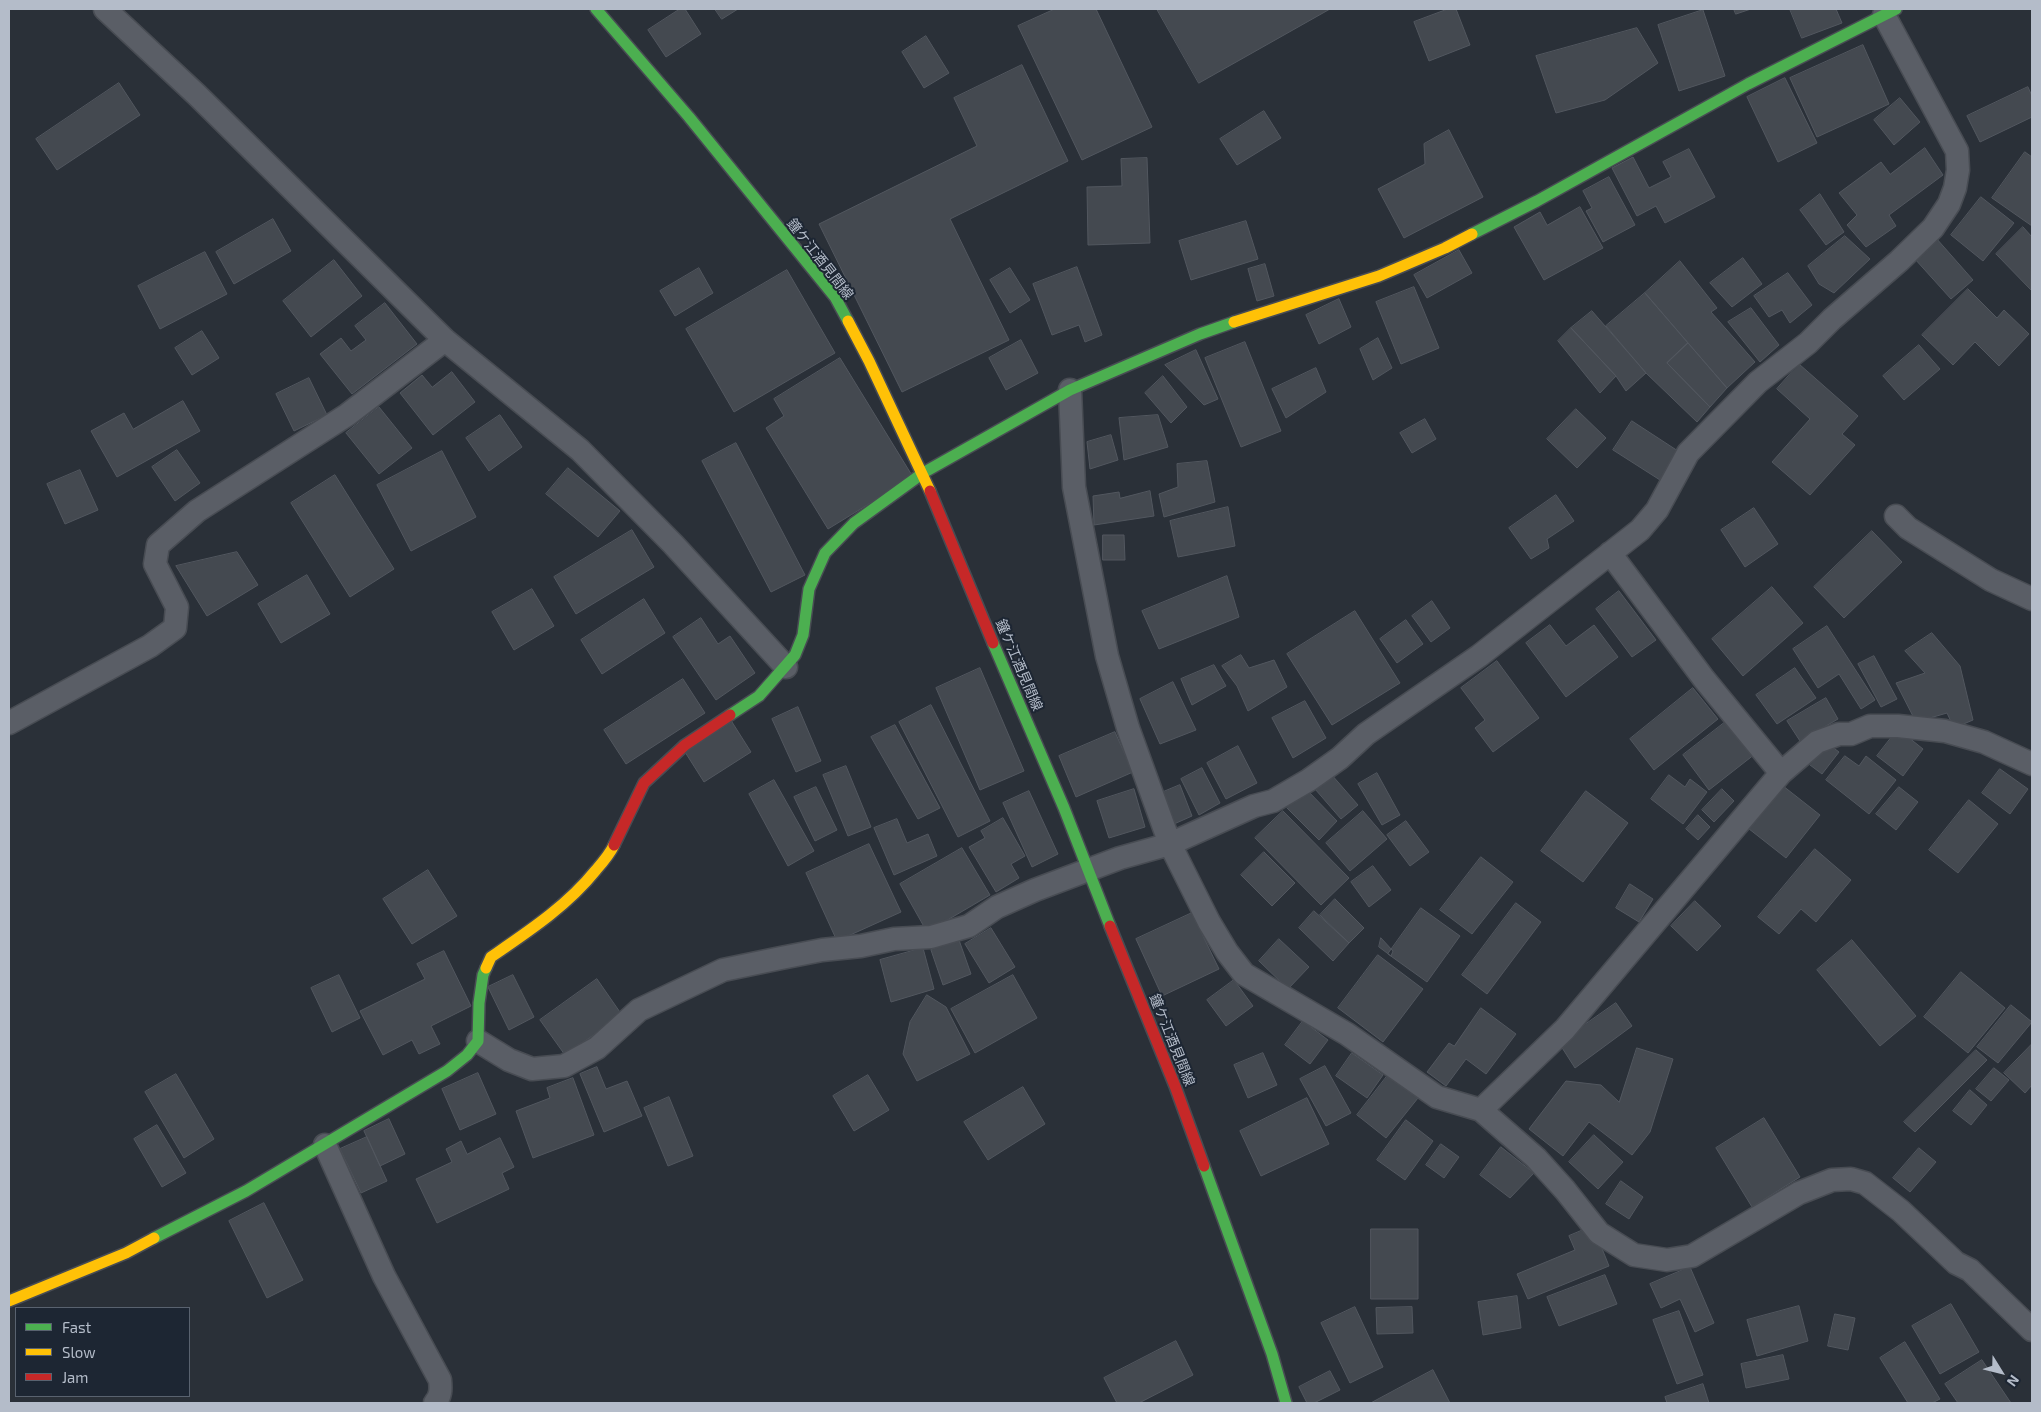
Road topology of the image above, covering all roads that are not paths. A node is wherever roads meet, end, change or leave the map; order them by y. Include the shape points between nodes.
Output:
1 (106, 9) edge
2 (596, 9) edge
3 (1890, 12) edge
4 (445, 340) junction
5 (1070, 390) junction
6 (923, 474) junction
7 (1896, 516) dead end
8 (1610, 553) junction
9 (2032, 599) edge
10 (786, 667) junction
11 (9, 723) edge
12 (2032, 764) edge
13 (1781, 773) junction
14 (1170, 844) junction
15 (1087, 870) junction
16 (478, 1041) junction
17 (1481, 1110) junction
18 (325, 1145) junction
19 (9, 1301) edge
20 (2032, 1330) edge
21 (435, 1403) edge
22 (1286, 1403) edge

1 - 4 street
2 - 6 street, 鐘ケ江酒見間線 via 689,117 835,297
3 - 5 street via 1748,84 1537,201 1444,248 1379,276 1200,334
3 - 8 street via 1957,151 1958,170 1949,204 1933,228 1808,343 1758,382 1688,453 1657,510 1640,530
4 - 10 street via 580,450 673,544
4 - 11 street via 347,415 197,511 158,545 155,564 177,607 175,628 150,646
5 - 6 street
5 - 14 street via 1074,487 1107,656 1128,728
6 - 10 street via 854,523 825,553 810,590 803,635 796,655
6 - 15 street, 鐘ケ江酒見間線
7 - 9 street via 1908,528 1982,575
8 - 13 street via 1704,679
8 - 14 street via 1479,656 1366,734 1309,780 1273,801 1254,806
10 - 16 street via 759,696 685,745 644,783 611,852 583,886 551,915 491,957 480,993
12 - 13 street via 1984,742 1945,730 1870,726 1817,742
13 - 17 street via 1565,1029
14 - 15 street
14 - 17 street via 1209,922 1244,974 1347,1034 1437,1097
15 - 16 street via 997,907 970,926 931,937 822,950 724,970 639,1010 597,1048 564,1066 532,1069 509,1060
15 - 22 street, 鐘ケ江酒見間線 via 1175,1086 1272,1354
16 - 18 street via 447,1071
17 - 20 street via 1536,1158 1599,1233 1634,1255 1667,1260 1692,1256 1799,1192 1832,1180 1851,1179 1865,1183 1901,1211 1956,1263 1970,1270
18 - 19 street via 246,1191 126,1253
18 - 21 street via 384,1276 440,1380 439,1398

